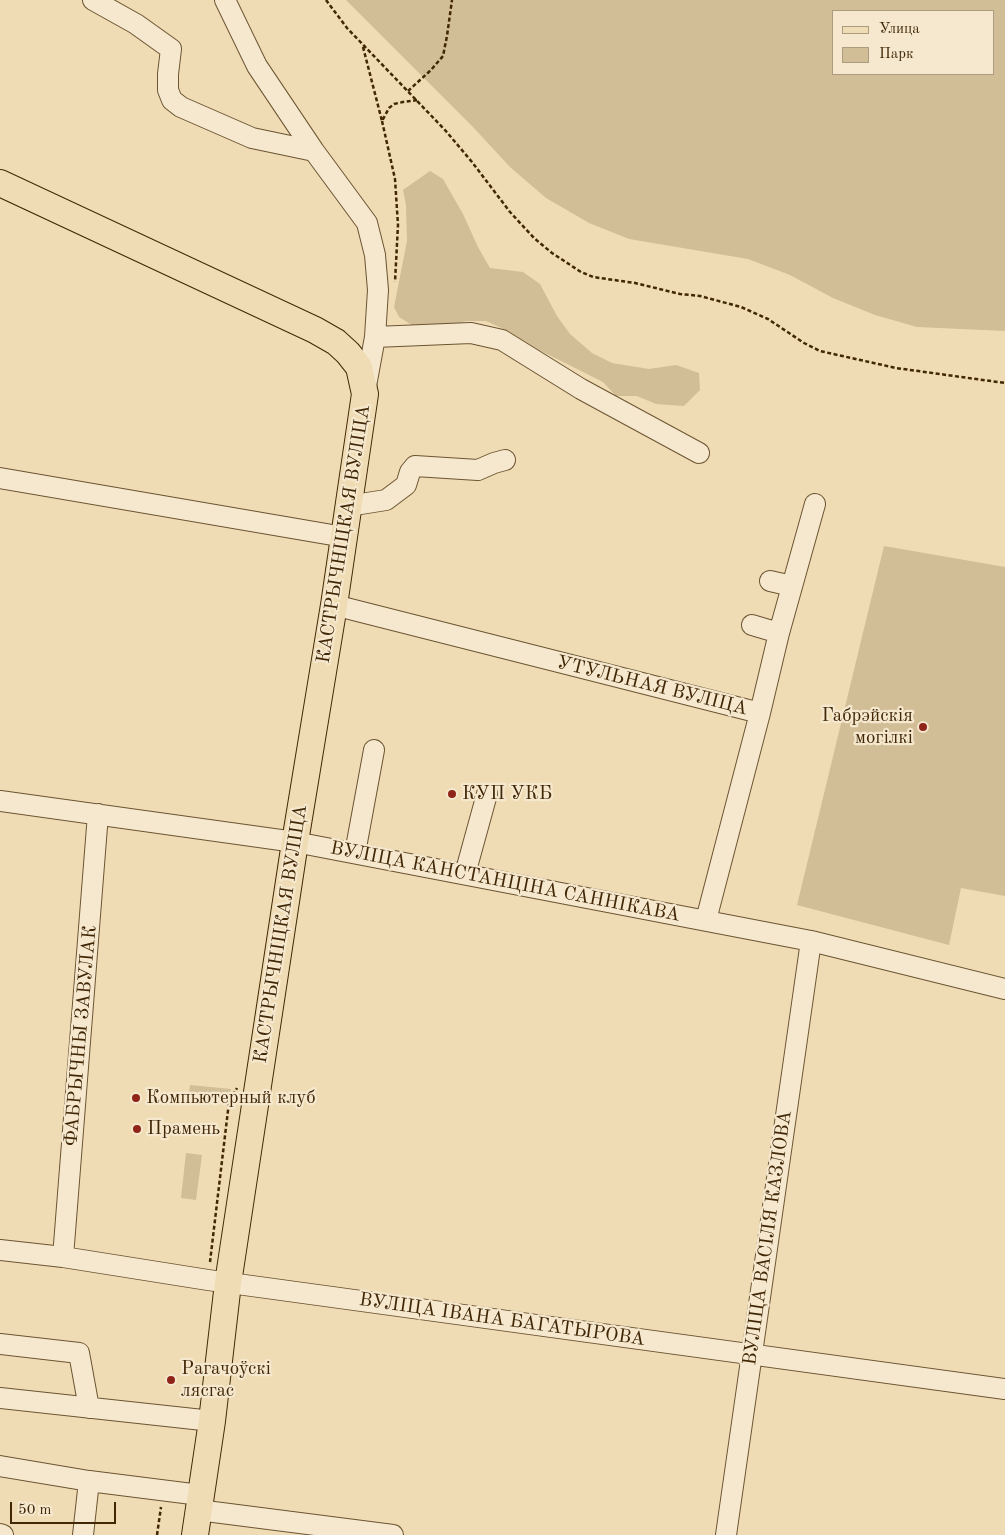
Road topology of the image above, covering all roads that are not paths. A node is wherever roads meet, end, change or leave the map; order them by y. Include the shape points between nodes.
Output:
1 (93, 0) edge
2 (225, 0) edge
3 (314, 150) junction
4 (0, 183) edge
5 (375, 337) junction
6 (365, 394) junction
7 (699, 453) dead end
8 (504, 460) dead end
9 (0, 478) edge
10 (815, 504) dead end
11 (348, 506) junction
12 (344, 537) junction
13 (770, 581) dead end
14 (792, 586) junction
15 (334, 605) junction
16 (752, 626) dead end
17 (780, 633) junction
18 (760, 713) junction
19 (374, 750) dead end
20 (488, 794) dead end
21 (0, 800) edge
22 (98, 814) junction
23 (295, 842) junction
24 (355, 853) junction
25 (465, 874) junction
26 (706, 920) junction
27 (811, 941) junction
28 (1005, 989) edge
29 (0, 1250) edge
30 (63, 1257) junction
31 (228, 1283) junction
32 (0, 1344) edge
33 (752, 1355) junction
34 (1005, 1389) edge
35 (0, 1398) edge
36 (89, 1408) junction
37 (212, 1421) junction
38 (0, 1466) edge
39 (89, 1481) junction
40 (198, 1513) edge
41 (83, 1535) edge
42 (393, 1535) edge
43 (726, 1535) edge

1 - 3 street via 136,24 171,49 168,90 172,100 181,107 252,138
2 - 3 street via 257,66
3 - 5 street via 367,223 375,255 378,290
4 - 6 main road via 336,342 359,367
5 - 6 street
5 - 7 street via 471,333 502,340 581,389
6 - 11 main road, КАСТРЫЧНІЦКАЯ ВУЛІЦА
8 - 11 street via 478,470 415,466 406,485 386,500
9 - 12 street
10 - 14 street, УТУЛЬНАЯ ВУЛІЦА
11 - 12 main road, КАСТРЫЧНІЦКАЯ ВУЛІЦА
12 - 15 main road, КАСТРЫЧНІЦКАЯ ВУЛІЦА
13 - 14 street
14 - 17 street, УТУЛЬНАЯ ВУЛІЦА
15 - 18 street, УТУЛЬНАЯ ВУЛІЦА
15 - 23 main road, КАСТРЫЧНІЦКАЯ ВУЛІЦА
16 - 17 street
17 - 18 street, УТУЛЬНАЯ ВУЛІЦА
18 - 26 street via 719,838
19 - 24 street
20 - 25 street
21 - 22 street, ВУЛІЦА КАНСТАНЦІНА САННІКАВА
22 - 23 street, ВУЛІЦА КАНСТАНЦІНА САННІКАВА
22 - 30 street, ФАБРЫЧНЫ ЗАВУЛАК
23 - 24 street, ВУЛІЦА КАНСТАНЦІНА САННІКАВА
23 - 31 main road, КАСТРЫЧНІЦКАЯ ВУЛІЦА
24 - 25 street, ВУЛІЦА КАНСТАНЦІНА САННІКАВА
25 - 26 street, ВУЛІЦА КАНСТАНЦІНА САННІКАВА
26 - 27 street, ВУЛІЦА КАНСТАНЦІНА САННІКАВА
27 - 28 street, ВУЛІЦА КАНСТАНЦІНА САННІКАВА
27 - 33 street, ВУЛІЦА ВАСІЛЯ КАЗЛОВА
29 - 30 street, ВУЛІЦА ІВАНА БАГАТЫРОВА
30 - 31 street, ВУЛІЦА ІВАНА БАГАТЫРОВА
31 - 33 street, ВУЛІЦА ІВАНА БАГАТЫРОВА
31 - 37 main road, КАСТРЫЧНІЦКАЯ ВУЛІЦА
32 - 36 street via 79,1353
33 - 34 street, ВУЛІЦА ІВАНА БАГАТЫРОВА
33 - 43 street, ВУЛІЦА ВАСІЛЯ КАЗЛОВА
35 - 36 street
36 - 37 street
37 - 40 main road, КАСТРЫЧНІЦКАЯ ВУЛІЦА
38 - 39 street
39 - 40 street
39 - 41 street
40 - 42 street

